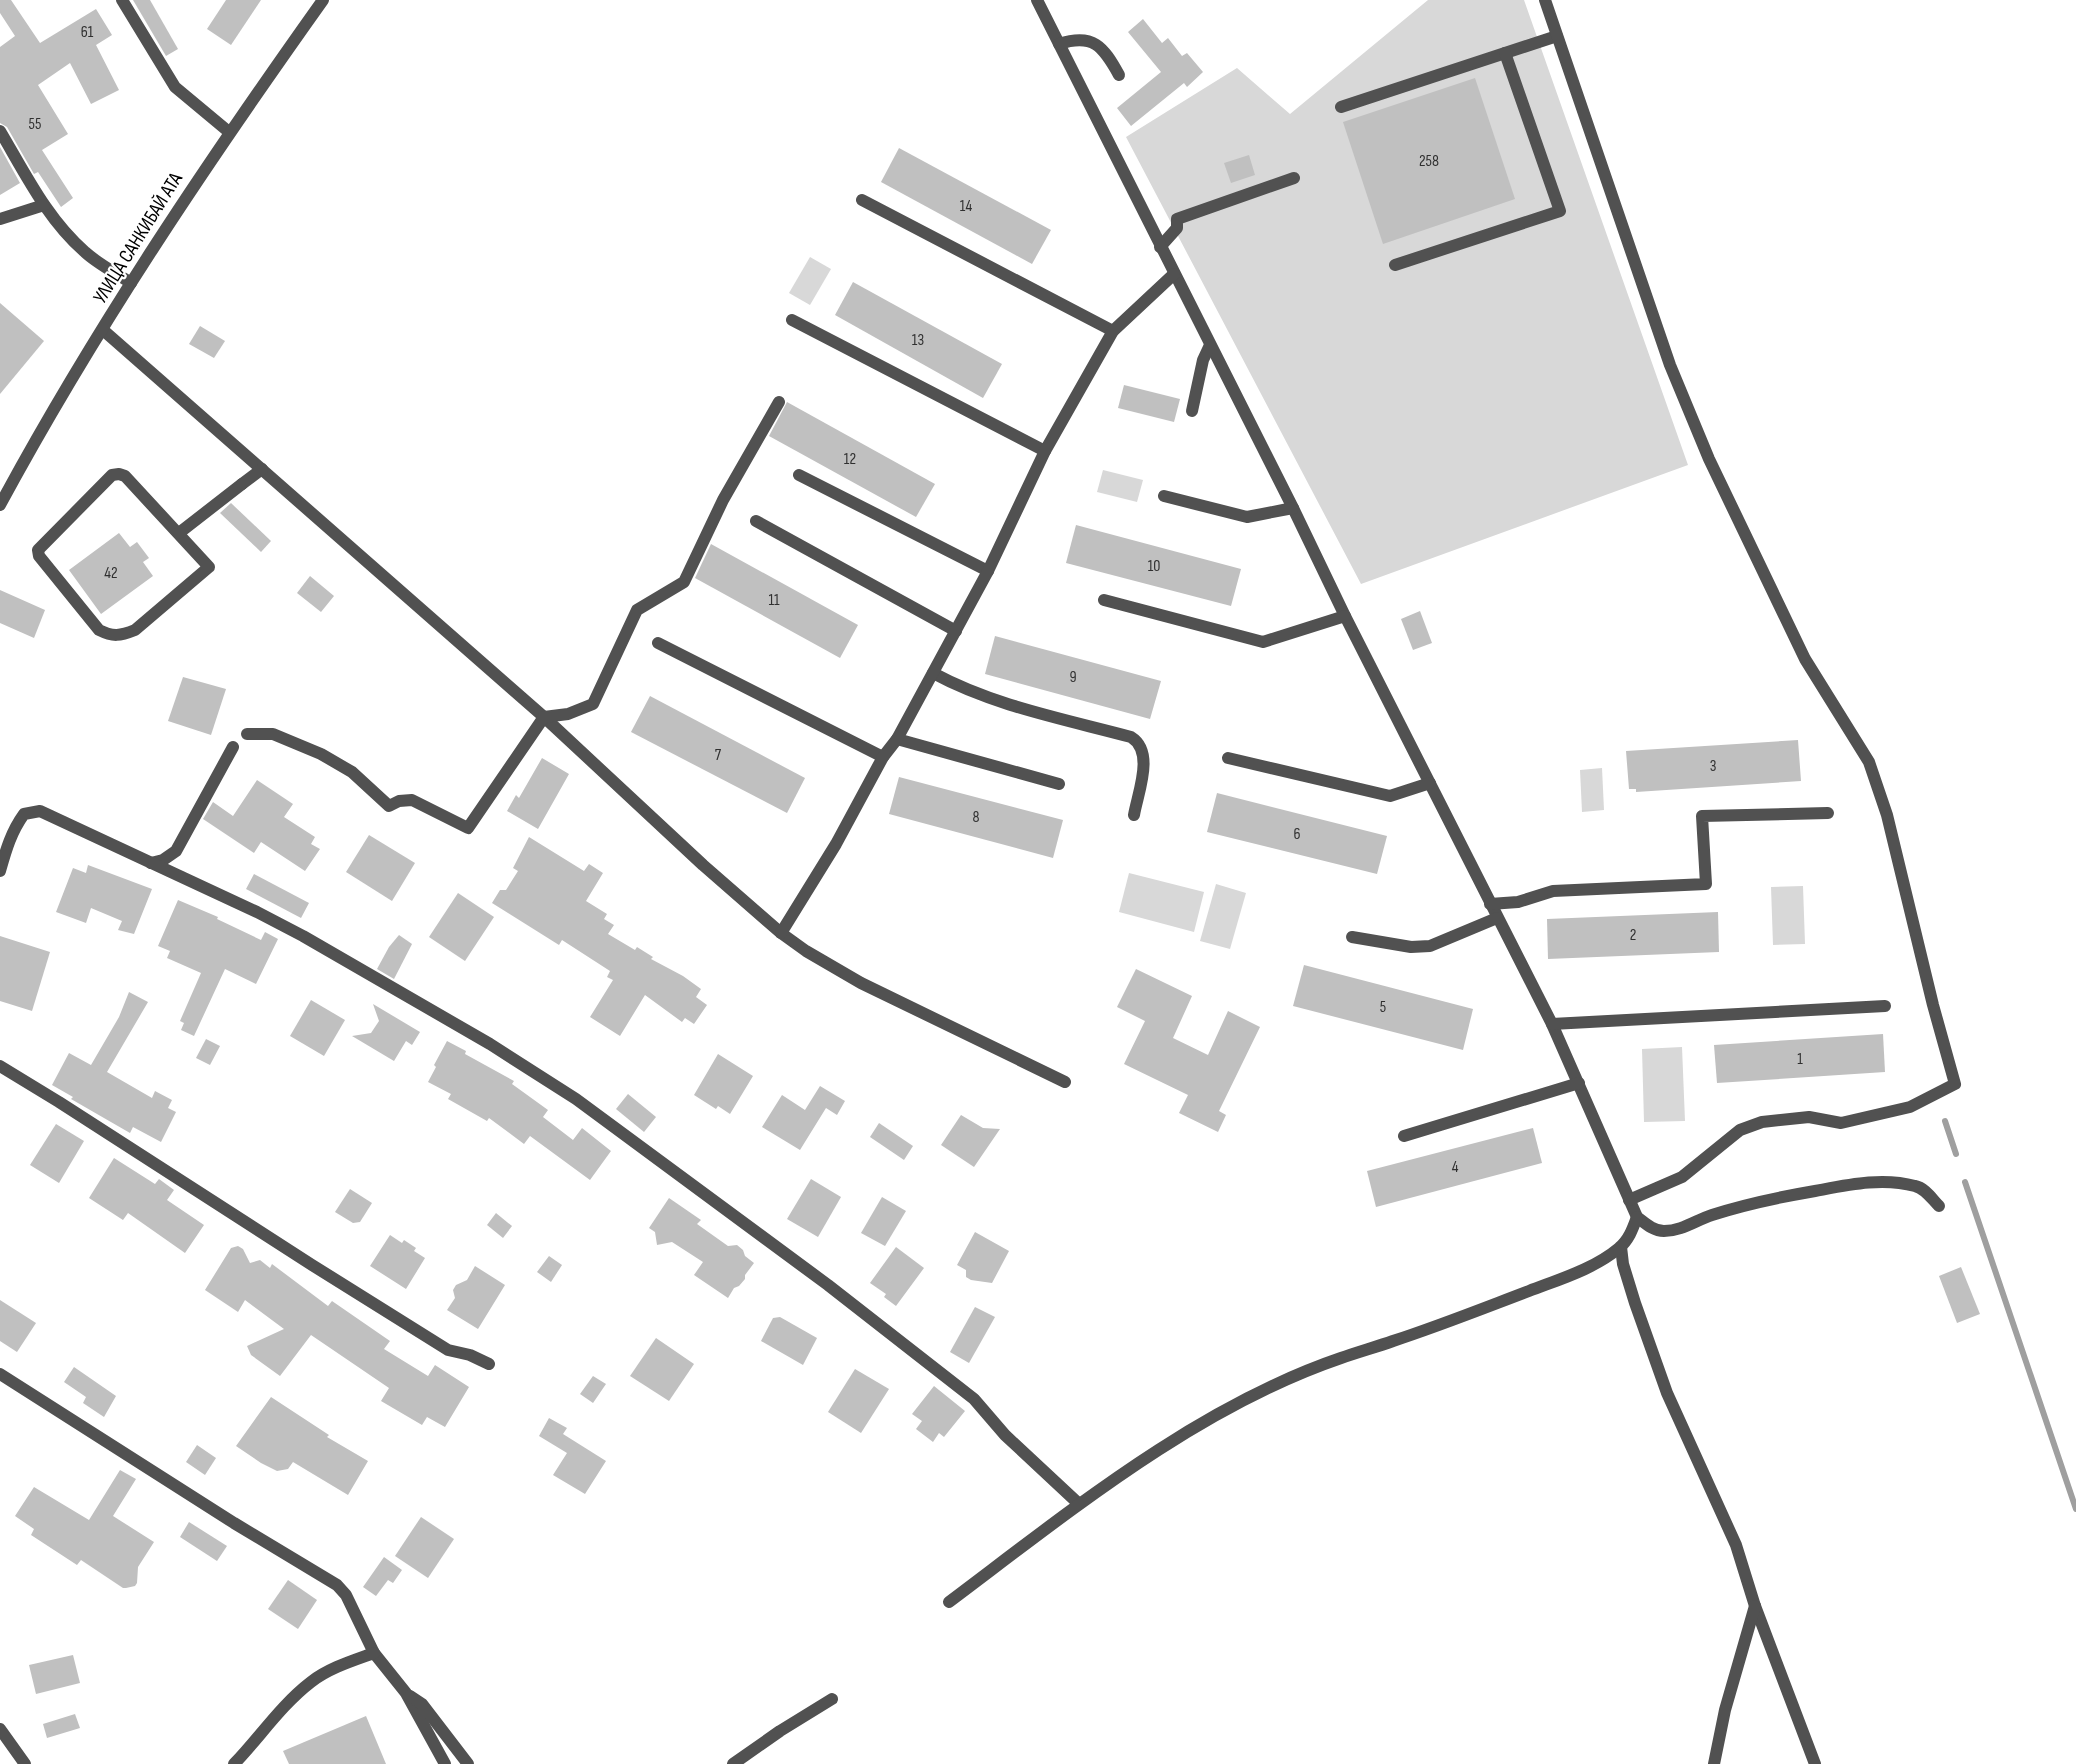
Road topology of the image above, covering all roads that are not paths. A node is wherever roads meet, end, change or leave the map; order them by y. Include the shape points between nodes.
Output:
1 (122, 0) edge
2 (322, 0) edge
3 (1037, 0) edge
4 (1545, 0) edge
5 (1557, 36) junction
6 (1059, 44) junction
7 (1505, 53) junction
8 (1119, 75) dead end
9 (1341, 107) dead end
10 (0, 131) edge
11 (229, 132) junction
12 (1294, 178) dead end
13 (862, 200) dead end
14 (44, 205) junction
15 (0, 219) edge
16 (1160, 247) junction
17 (1395, 265) dead end
18 (1174, 274) junction
19 (131, 283) junction
20 (792, 320) dead end
21 (103, 330) junction
22 (1113, 331) junction
23 (1210, 345) junction
24 (779, 402) dead end
25 (1192, 411) dead end
26 (1045, 451) junction
27 (262, 469) junction
28 (799, 475) dead end
29 (1164, 496) dead end
30 (0, 505) edge
31 (1293, 508) junction
32 (756, 521) dead end
33 (179, 533) junction
34 (988, 571) junction
35 (1104, 600) dead end
36 (1345, 616) junction
37 (956, 631) junction
38 (658, 643) dead end
39 (933, 673) junction
40 (544, 717) junction
41 (247, 734) dead end
42 (897, 739) junction
43 (233, 747) dead end
44 (883, 757) junction
45 (1228, 758) dead end
46 (1430, 783) junction
47 (1059, 784) dead end
48 (1828, 813) dead end
49 (1134, 815) dead end
50 (152, 863) junction
51 (0, 871) edge
52 (1490, 904) junction
53 (1497, 918) junction
54 (781, 933) junction
55 (1352, 937) dead end
56 (1885, 1006) dead end
57 (1552, 1024) junction
58 (0, 1066) edge
59 (1065, 1082) dead end
60 (1579, 1083) junction
61 (1404, 1136) dead end
62 (1629, 1200) junction
63 (1939, 1206) dead end
64 (1636, 1217) junction
65 (1622, 1247) junction
66 (489, 1364) dead end
67 (0, 1374) edge
68 (1078, 1504) junction
69 (949, 1602) dead end
70 (1755, 1606) junction
71 (374, 1653) junction
72 (406, 1693) junction
73 (832, 1699) dead end
74 (0, 1729) edge
75 (25, 1764) edge
76 (234, 1764) edge
77 (445, 1764) edge
78 (468, 1764) edge
79 (733, 1764) edge
80 (1714, 1764) edge
81 (1815, 1764) edge

1 - 11 street via 175,87
2 - 11 street, УЛИЦА САНКИБАЙ АТА
3 - 6 street
4 - 5 street
5 - 7 street
5 - 62 street via 1670,365 1709,459 1805,659 1869,762 1887,815 1955,1084 1910,1107 1841,1123 1809,1117 1762,1122 1740,1130 1682,1177
6 - 8 street via 1073,39 1095,42
6 - 16 street
7 - 9 street
7 - 17 street via 1560,211
10 - 14 street
11 - 19 street, УЛИЦА САНКИБАЙ АТА
12 - 16 street via 1177,219 1176,228
13 - 22 street
14 - 15 street
14 - 19 street via 86,253
16 - 18 street
18 - 22 street
18 - 23 street
19 - 21 street, УЛИЦА САНКИБАЙ АТА
20 - 26 street
21 - 27 street
21 - 30 street, УЛИЦА САНКИБАЙ АТА
22 - 26 street
23 - 25 street
23 - 31 street
24 - 40 street via 723,500 684,582 637,610 593,704 568,714
26 - 34 street
27 - 33 street
27 - 40 street
28 - 34 street
29 - 31 street via 1247,517
31 - 36 street
32 - 37 street
33 - 33 street via 125,476 118,474 112,475 39,548 39,556 99,630 120,636 135,630 209,567
34 - 37 street
35 - 36 street via 1263,642
36 - 46 street
37 - 39 street
38 - 44 street
39 - 42 street
39 - 49 street via 973,692 1027,710 1136,740 1145,759
40 - 41 street via 468,828 412,800 389,806 352,772 292,741 273,734
40 - 54 street
42 - 44 street
42 - 47 street
43 - 50 street via 176,851
44 - 54 street
45 - 46 street via 1390,796
46 - 52 street
48 - 52 street via 1702,816 1706,884 1553,891 1518,902
50 - 51 street via 40,811 24,814 18,822
50 - 68 street via 349,961 576,1099 828,1285 974,1399 1005,1435
52 - 53 street
53 - 55 street via 1430,946 1411,947
53 - 57 street
54 - 59 street via 861,983
56 - 57 street
57 - 60 street
58 - 66 street via 448,1350
60 - 61 street
60 - 62 street
62 - 64 street
63 - 64 street via 1916,1186 1858,1183 1754,1203 1679,1229 1663,1231
64 - 65 street
65 - 68 street via 1564,1278 1339,1358 1278,1384 1162,1448
65 - 70 street via 1629,1284 1667,1393 1736,1545
67 - 71 street via 326,1577 346,1595
68 - 69 street
70 - 80 street
70 - 81 street
71 - 72 street
71 - 76 street via 340,1665 311,1682
72 - 77 street
72 - 78 street via 422,1704
73 - 79 street
74 - 75 street

